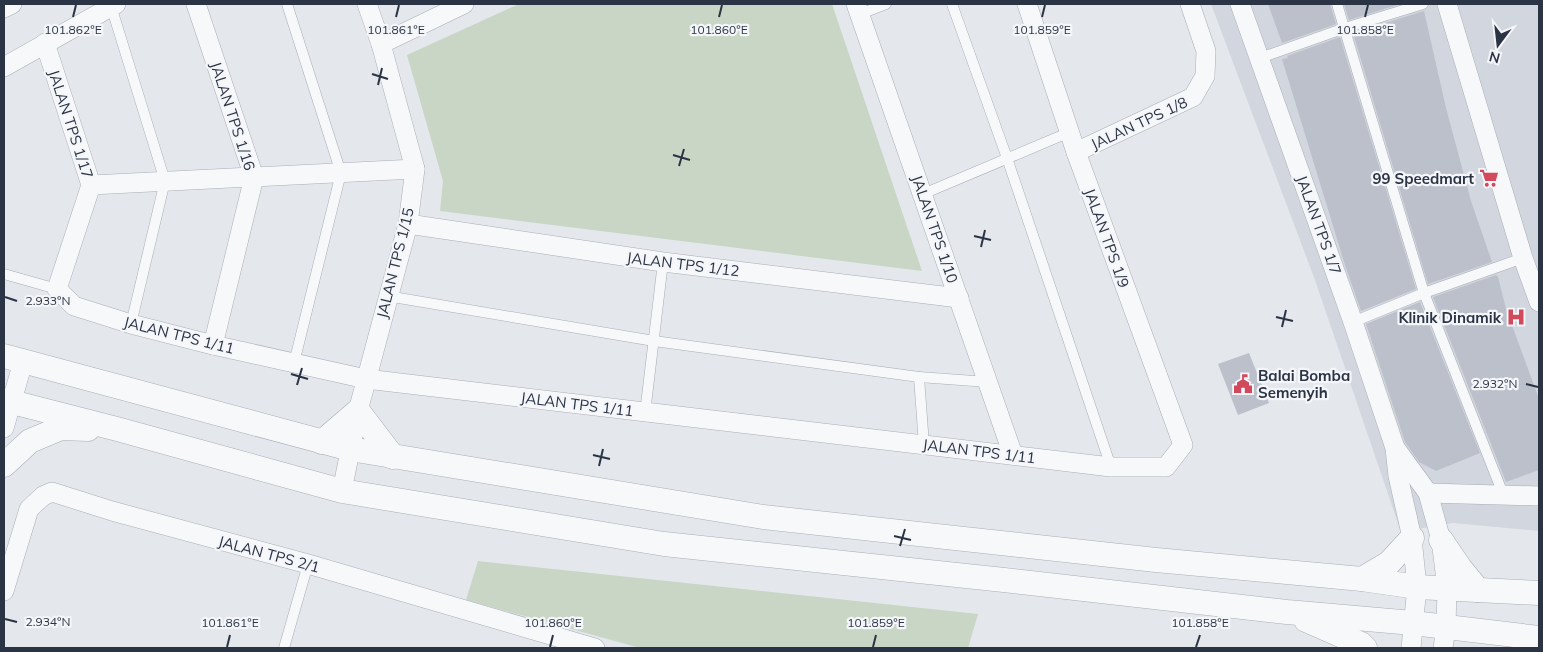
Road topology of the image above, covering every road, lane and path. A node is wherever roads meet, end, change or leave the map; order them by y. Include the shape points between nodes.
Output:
1 (12, 4) edge
2 (196, 4) edge
3 (287, 4) edge
4 (367, 4) edge
5 (464, 4) edge
6 (886, 4) edge
7 (952, 4) edge
8 (1027, 4) edge
9 (1190, 4) edge
10 (1240, 4) edge
11 (1337, 4) edge
12 (1423, 4) edge
13 (1447, 4) edge
14 (114, 5) edge
15 (4, 8) edge
16 (858, 9) edge
17 (1345, 28) junction
18 (45, 43) junction
19 (381, 44) junction
20 (1260, 58) junction
21 (4, 67) edge
22 (1070, 132) junction
23 (1076, 152) junction
24 (1007, 158) junction
25 (415, 169) junction
26 (341, 173) junction
27 (254, 177) junction
28 (165, 181) junction
29 (91, 185) junction
30 (923, 194) junction
31 (408, 224) junction
32 (1523, 258) junction
33 (663, 262) junction
34 (4, 274) edge
35 (57, 290) junction
36 (1424, 293) junction
37 (387, 296) junction
38 (959, 298) junction
39 (1539, 302) edge
40 (1353, 322) junction
41 (130, 324) junction
42 (654, 340) junction
43 (213, 345) junction
44 (13, 359) edge
45 (294, 363) junction
46 (919, 377) junction
47 (366, 379) junction
48 (988, 382) junction
49 (7, 401) edge
50 (358, 411) junction
51 (645, 413) junction
52 (4, 428) edge
53 (117, 429) junction
54 (322, 442) junction
55 (924, 445) junction
56 (1395, 448) junction
57 (350, 449) junction
58 (1014, 455) junction
59 (393, 457) junction
60 (4, 465) edge
61 (1111, 467) junction
62 (1166, 467) joint
63 (342, 490) junction
64 (1428, 493) junction
65 (1503, 494) junction
66 (1539, 496) edge
67 (1412, 538) junction
68 (1441, 540) junction
69 (308, 564) junction
70 (1362, 579) junction
71 (1417, 587) junction
72 (1447, 588) junction
73 (1478, 590) junction
74 (4, 591) edge
75 (1539, 593) edge
76 (1287, 612) junction
77 (1413, 623) junction
78 (1444, 638) edge
79 (1539, 638) edge
80 (284, 648) edge
81 (595, 648) edge
82 (1365, 648) edge
83 (1411, 648) edge

1 - 15 street
2 - 27 street, JALAN TPS 1/16
3 - 26 lane
4 - 19 street, JALAN TPS 1/15
5 - 19 street
6 - 16 lane
7 - 24 lane
8 - 22 street, JALAN TPS 1/9
9 - 23 street, JALAN TPS 1/8 via 1206,51 1205,76 1193,97
10 - 20 street, JALAN TPS 1/7
11 - 17 lane
12 - 17 lane
13 - 32 street
14 - 18 street
14 - 28 lane
16 - 30 street, JALAN TPS 1/10
17 - 20 lane
17 - 36 lane
18 - 21 street
18 - 29 street, JALAN TPS 1/17
19 - 25 street, JALAN TPS 1/15
20 - 40 street, JALAN TPS 1/7
22 - 23 street, JALAN TPS 1/9
22 - 24 lane
23 - 62 street, JALAN TPS 1/9 via 1183,445
24 - 30 lane
24 - 61 lane
25 - 26 street
25 - 31 street, JALAN TPS 1/15
26 - 27 street
26 - 45 lane
27 - 28 street
27 - 43 street, JALAN TPS 1/16
28 - 29 street
28 - 41 lane
29 - 35 street, JALAN TPS 1/17
30 - 38 street, JALAN TPS 1/10
31 - 33 street, JALAN TPS 1/12
31 - 37 street, JALAN TPS 1/15
32 - 36 lane
32 - 39 street
33 - 38 street, JALAN TPS 1/12
33 - 42 lane
34 - 35 lane, JALAN TPS 1/11
35 - 41 street, JALAN TPS 1/11 via 74,306
36 - 40 lane
36 - 65 lane
37 - 42 lane
37 - 47 street, JALAN TPS 1/15
38 - 48 street, JALAN TPS 1/10
40 - 56 street, JALAN TPS 1/7
41 - 43 street, JALAN TPS 1/11
42 - 46 lane
42 - 51 lane
43 - 45 street, JALAN TPS 1/11
44 - 49 street
44 - 54 street
45 - 47 street, JALAN TPS 1/11
46 - 48 lane
46 - 55 lane
47 - 50 street, JALAN TPS 1/15
47 - 51 street, JALAN TPS 1/11
48 - 58 street, JALAN TPS 1/10
49 - 52 street
49 - 53 street
50 - 54 street
50 - 57 street, JALAN TPS 1/15
50 - 59 street
51 - 55 street, JALAN TPS 1/11
53 - 60 street via 61,428 30,441
53 - 63 street
54 - 57 street
55 - 58 street, JALAN TPS 1/11
56 - 64 street, JALAN TPS 1/7
56 - 67 street, JALAN TPS 1/7 via 1399,483
57 - 59 street
57 - 63 street, JALAN TPS 1/15
58 - 61 street, JALAN TPS 1/11
59 - 70 street via 763,517
61 - 62 street, JALAN TPS 1/11
63 - 76 street via 664,544
64 - 65 street
64 - 68 street, JALAN TPS 1/7
65 - 66 street
67 - 70 street via 1389,563
67 - 71 street, JALAN TPS 1/7
68 - 72 street, JALAN TPS 1/7
68 - 73 street
69 - 74 street, JALAN TPS 2/1 via 52,492 42,496 29,509
69 - 80 lane
69 - 81 street, JALAN TPS 2/1
70 - 71 street
71 - 72 street
71 - 77 street, JALAN TPS 1/7
72 - 73 street
72 - 78 street, JALAN TPS 1/7
73 - 75 street
76 - 77 street
76 - 82 street
77 - 78 street
77 - 83 street, JALAN TPS 1/7
78 - 79 street

